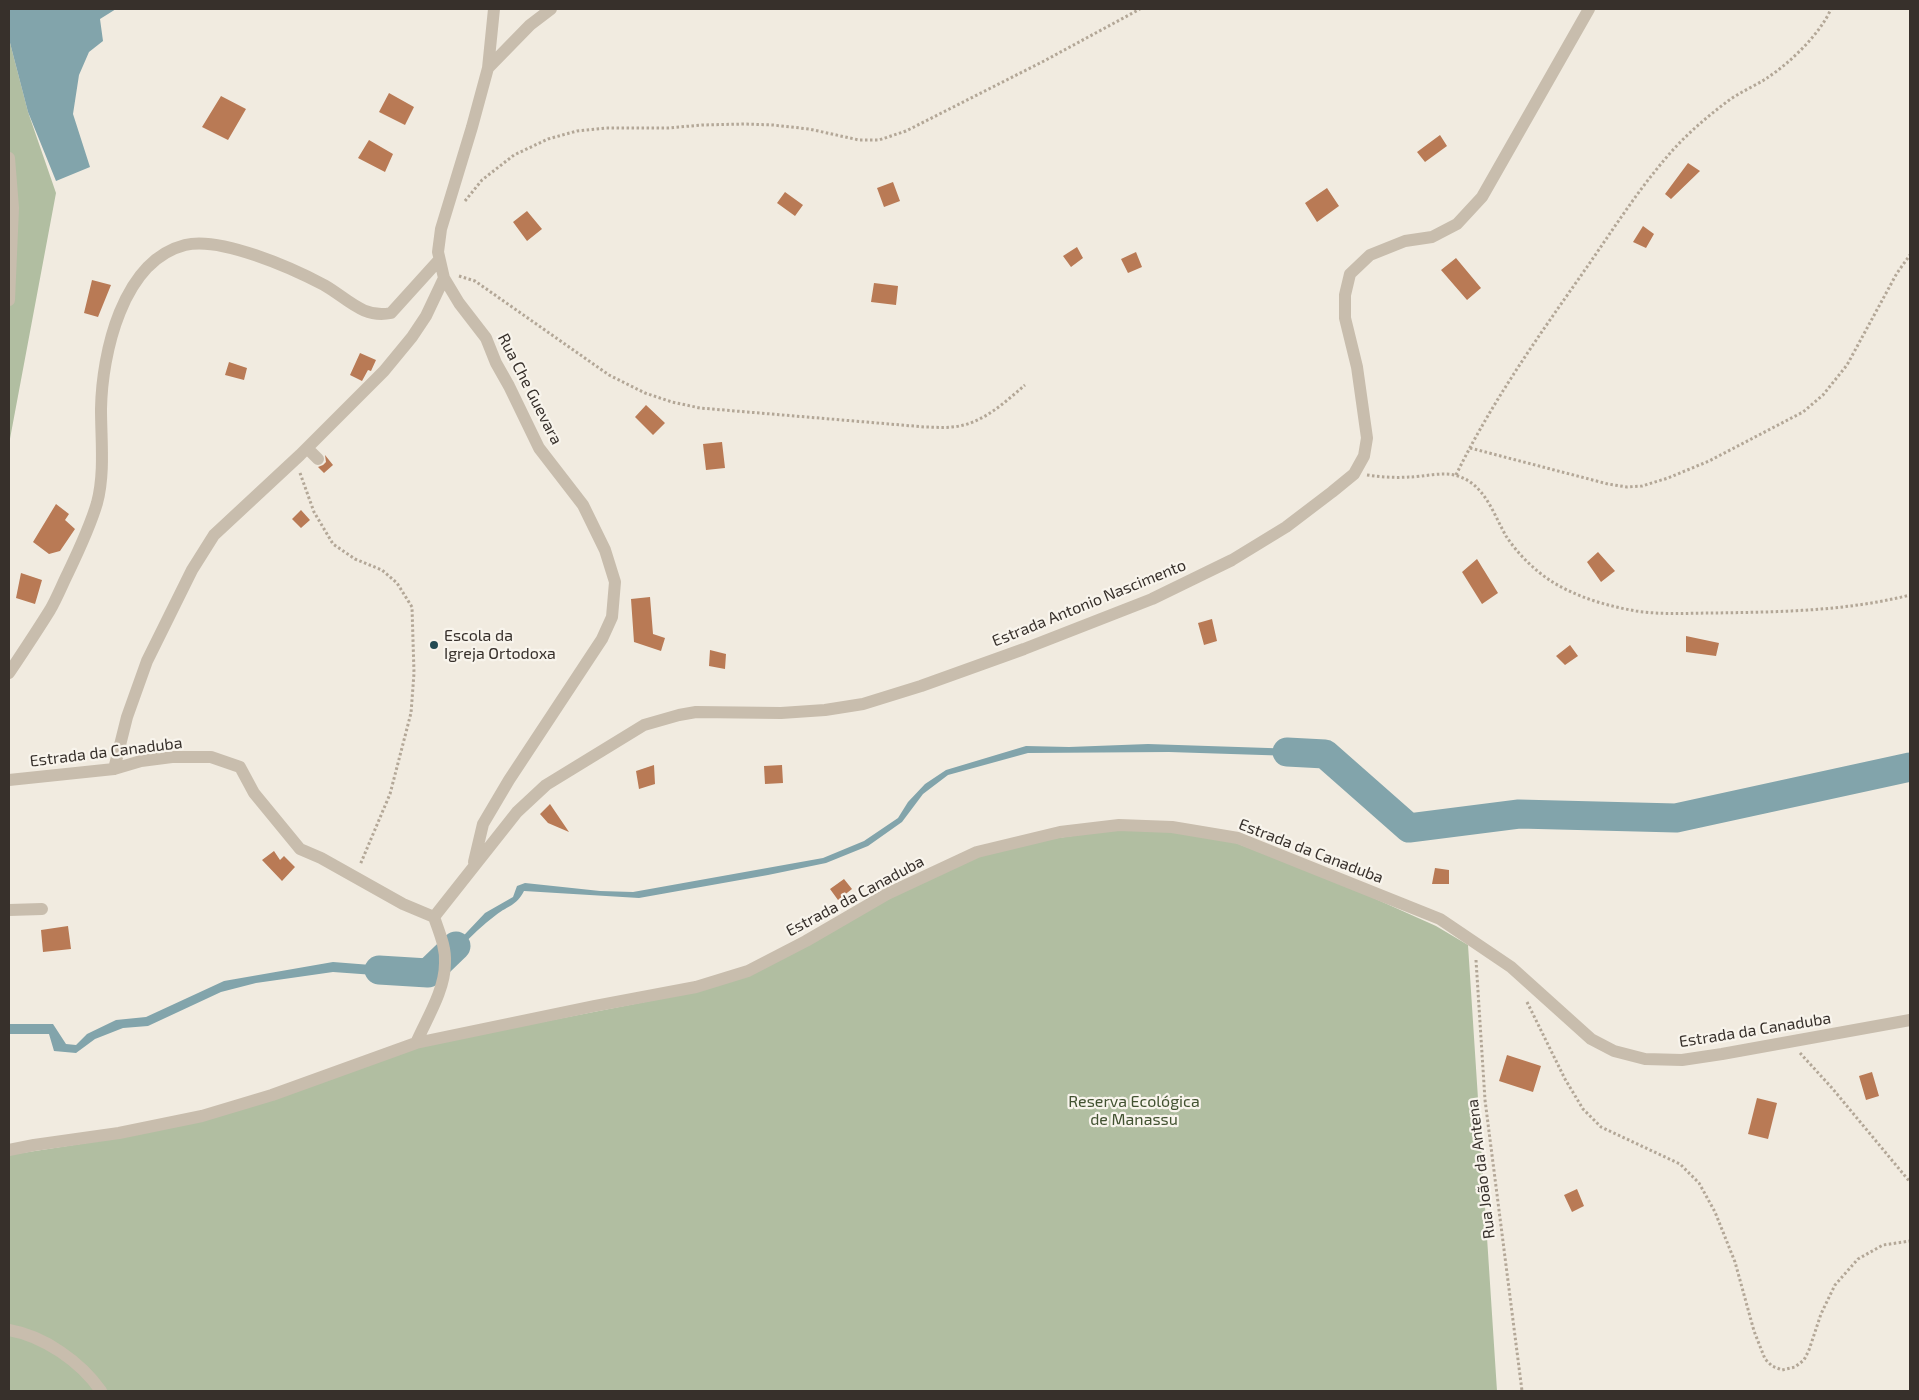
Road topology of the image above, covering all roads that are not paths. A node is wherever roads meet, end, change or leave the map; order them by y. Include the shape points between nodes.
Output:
1 (494, 9) edge
2 (551, 9) edge
3 (1590, 9) edge
4 (488, 68) junction
5 (9, 158) edge
6 (439, 260) junction
7 (444, 278) junction
8 (9, 300) edge
9 (304, 451) junction
10 (318, 459) dead end
11 (9, 673) edge
12 (114, 769) junction
13 (9, 780) edge
14 (473, 867) junction
15 (42, 909) dead end
16 (9, 910) edge
17 (434, 917) junction
18 (1910, 1020) edge
19 (416, 1043) junction
20 (9, 1150) edge
21 (9, 1330) edge
22 (101, 1391) edge

1 - 4 street, Rua Che Guevara
2 - 4 street via 530,25
3 - 14 street, Estrada Antonio Nascimento via 1482,197 1457,224 1432,237 1405,241 1370,255 1350,274 1345,295 1345,318 1357,367 1367,438 1364,456 1354,474 1286,527 1232,560 1152,599 1015,653 863,704 781,713 696,712 644,725 546,785 517,812
4 - 6 street, Rua Che Guevara via 441,229
5 - 8 street via 13,208
6 - 7 street, Rua Che Guevara
6 - 11 street via 391,313 382,315 374,315 323,285 283,267 246,252 208,243 184,245 160,257 139,276 121,306 108,348 101,407 102,460 98,500 51,608
7 - 9 street via 412,337 384,371
7 - 14 street, Rua Che Guevara via 486,338 539,448 583,505 605,550 615,582 612,617 602,640 482,824
9 - 10 street
9 - 12 street via 214,535 192,570 147,661 127,717
12 - 13 street, Estrada da Canaduba
12 - 17 street, Estrada da Canaduba via 172,757 210,758 240,767 254,793 300,849
14 - 17 street, Estrada Antonio Nascimento
15 - 16 street
17 - 19 street via 446,963 441,986
18 - 19 street, Estrada da Canaduba via 1682,1060 1644,1058 1614,1051 1591,1039 1511,967 1440,919 1238,838 1172,827 1119,825 1060,832 977,852 887,894 748,971 705,984
19 - 20 street, Estrada da Canaduba via 202,1116
21 - 22 street via 46,1343 73,1361

